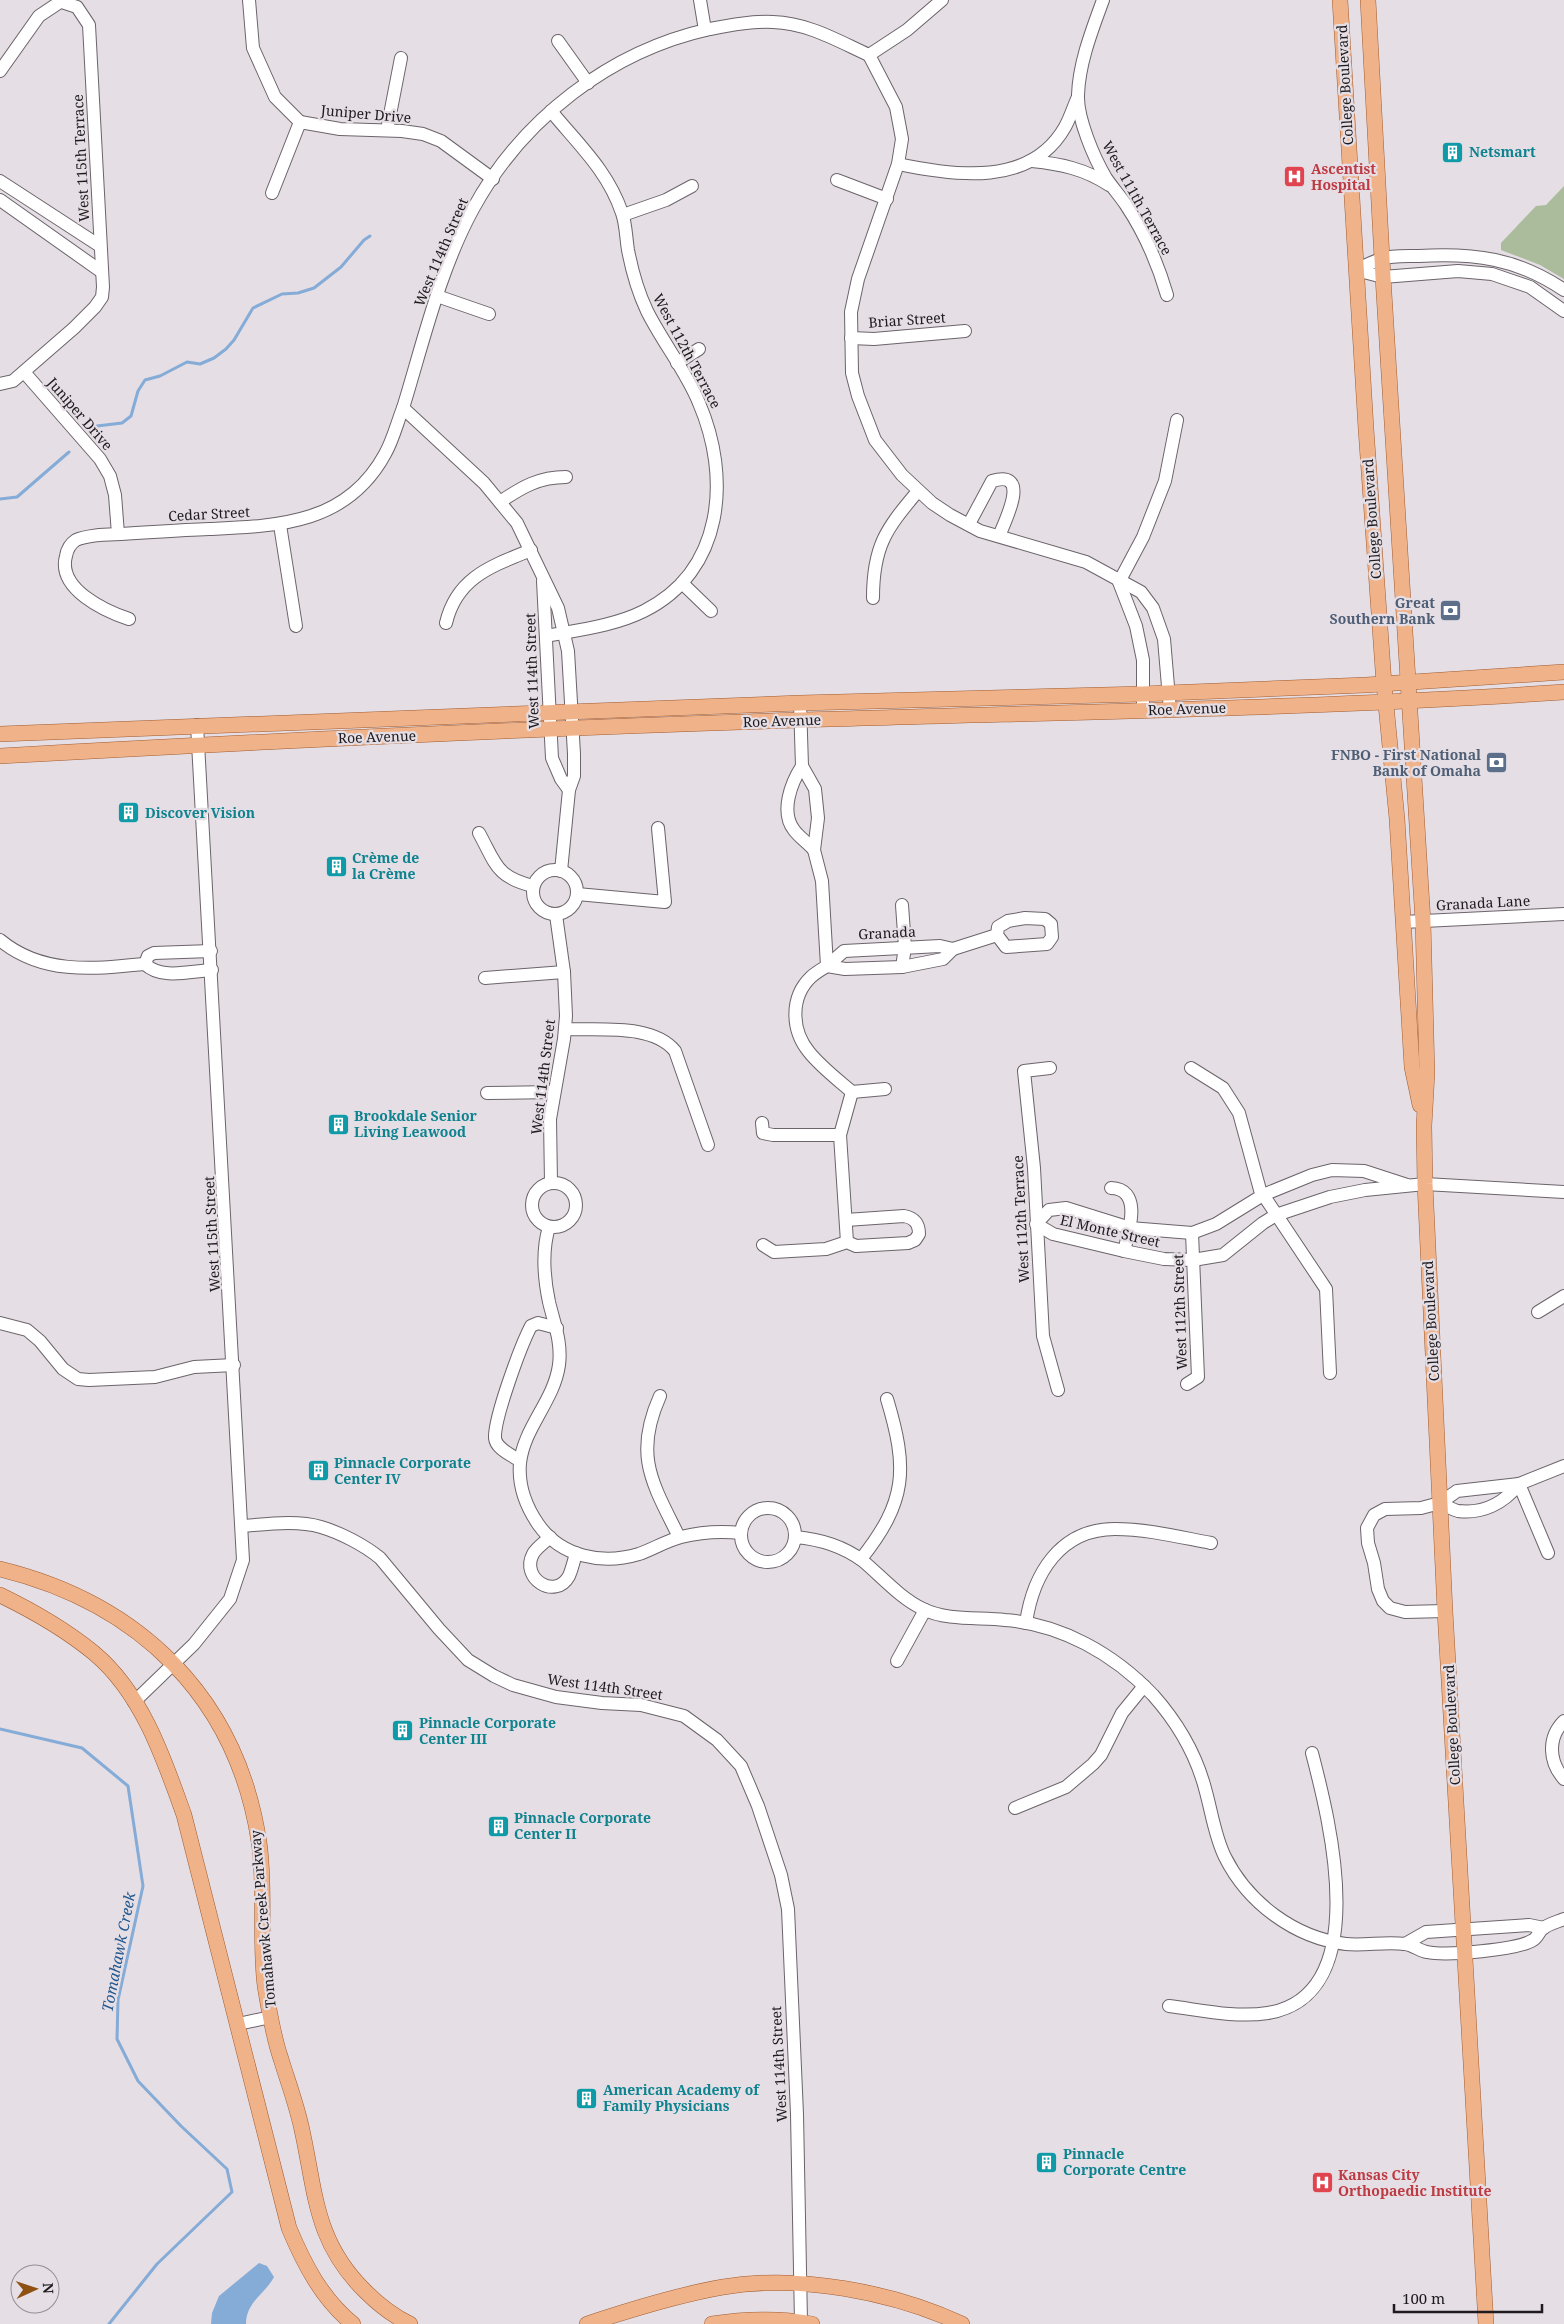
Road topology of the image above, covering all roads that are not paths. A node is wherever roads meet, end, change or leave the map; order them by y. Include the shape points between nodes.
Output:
1 (249, 0) edge
2 (700, 0) edge
3 (942, 0) edge
4 (1103, 0) edge
5 (1340, 0) edge
6 (1368, 0) edge
7 (62, 1) edge
8 (78, 3) edge
9 (705, 30) junction
10 (558, 41) dead end
11 (869, 54) junction
12 (401, 58) dead end
13 (0, 71) edge
14 (588, 83) junction
15 (1078, 96) junction
16 (551, 112) junction
17 (300, 122) junction
18 (387, 130) junction
19 (1032, 161) junction
20 (898, 164) junction
21 (492, 179) junction
22 (837, 180) dead end
23 (0, 182) edge
24 (692, 186) dead end
25 (1113, 188) junction
26 (272, 193) dead end
27 (887, 199) junction
28 (0, 200) edge
29 (45, 210) junction
30 (623, 215) junction
31 (35, 225) junction
32 (100, 246) junction
33 (1476, 256) junction
34 (1382, 258) junction
35 (1356, 270) junction
36 (1472, 271) junction
37 (102, 272) junction
38 (1383, 277) junction
39 (1564, 290) edge
40 (1167, 295) dead end
41 (437, 296) junction
42 (1564, 311) edge
43 (489, 314) dead end
44 (965, 331) dead end
45 (851, 338) junction
46 (699, 349) dead end
47 (677, 363) junction
48 (24, 372) junction
49 (0, 384) edge
50 (403, 408) junction
51 (1177, 420) dead end
52 (566, 477) dead end
53 (918, 491) junction
54 (500, 502) junction
55 (968, 524) junction
56 (280, 525) junction
57 (118, 534) junction
58 (999, 536) junction
59 (532, 550) junction
60 (543, 576) junction
61 (1119, 582) junction
62 (682, 583) junction
63 (873, 598) dead end
64 (711, 611) dead end
65 (129, 619) dead end
66 (446, 623) dead end
67 (296, 626) dead end
68 (564, 633) junction
69 (546, 636) junction
70 (1564, 672) edge
71 (1540, 674) junction
72 (1564, 677) edge
73 (1407, 683) junction
74 (1384, 684) junction
75 (1564, 692) edge
76 (1168, 693) junction
77 (1142, 694) junction
78 (1542, 694) junction
79 (1510, 695) junction
80 (1408, 701) junction
81 (1385, 702) junction
82 (800, 703) junction
83 (1170, 710) junction
84 (1143, 711) junction
85 (572, 712) junction
86 (548, 713) junction
87 (800, 720) junction
88 (197, 725) junction
89 (573, 729) junction
90 (549, 730) junction
91 (0, 734) edge
92 (198, 745) junction
93 (0, 756) edge
94 (802, 766) junction
95 (569, 790) junction
96 (658, 828) dead end
97 (479, 832) dead end
98 (814, 850) junction
99 (561, 871) junction
100 (534, 886) junction
101 (577, 894) junction
102 (902, 905) dead end
103 (556, 914) junction
104 (1564, 914) edge
105 (1403, 922) junction
106 (1423, 922) junction
107 (997, 935) dead end
108 (0, 940) edge
109 (905, 947) junction
110 (953, 949) junction
111 (211, 950) junction
112 (145, 964) junction
113 (827, 966) junction
114 (902, 967) junction
115 (212, 970) junction
116 (564, 972) junction
117 (485, 978) dead end
118 (565, 1029) junction
119 (1050, 1068) dead end
120 (1191, 1068) dead end
121 (885, 1089) dead end
122 (554, 1092) junction
123 (852, 1092) junction
124 (487, 1093) dead end
125 (762, 1122) dead end
126 (1424, 1126) junction
127 (840, 1135) junction
128 (708, 1144) dead end
129 (551, 1183) junction
130 (1425, 1184) junction
131 (1407, 1185) junction
132 (1111, 1188) dead end
133 (1564, 1192) edge
134 (1263, 1195) junction
135 (1276, 1215) junction
136 (846, 1220) junction
137 (1036, 1224) junction
138 (549, 1227) junction
139 (1130, 1228) junction
140 (1192, 1233) junction
141 (847, 1242) junction
142 (763, 1244) dead end
143 (1124, 1251) junction
144 (1193, 1260) junction
145 (1564, 1296) edge
146 (1538, 1312) dead end
147 (0, 1323) edge
148 (557, 1328) junction
149 (234, 1365) junction
150 (1330, 1373) dead end
151 (1187, 1384) dead end
152 (1058, 1390) dead end
153 (660, 1396) dead end
154 (887, 1399) dead end
155 (520, 1461) junction
156 (1564, 1466) edge
157 (1519, 1484) junction
158 (1440, 1503) junction
159 (243, 1526) junction
160 (741, 1532) junction
161 (795, 1536) junction
162 (550, 1538) junction
163 (679, 1538) junction
164 (1211, 1543) dead end
165 (576, 1553) junction
166 (1548, 1553) dead end
167 (861, 1559) junction
168 (0, 1569) edge
169 (0, 1595) edge
170 (925, 1610) junction
171 (1445, 1611) junction
172 (1026, 1623) junction
173 (897, 1661) dead end
174 (175, 1663) junction
175 (1144, 1686) junction
176 (134, 1702) junction
177 (1564, 1722) edge
178 (1312, 1753) dead end
179 (1564, 1779) edge
180 (1016, 1808) dead end
181 (1564, 1918) edge
182 (1544, 1928) junction
183 (1463, 1929) junction
184 (1333, 1942) junction
185 (1405, 1944) junction
186 (1464, 1952) junction
187 (1169, 2006) dead end
188 (271, 2017) junction
189 (238, 2024) junction
190 (800, 2285) junction
191 (806, 2323) edge
192 (353, 2324) edge
193 (410, 2324) edge
194 (587, 2324) edge
195 (712, 2324) edge
196 (962, 2324) edge
197 (1486, 2324) edge

1 - 17 street via 253,48 275,97
2 - 9 street
3 - 11 street via 907,30
4 - 15 street, West 111th Terrace via 1086,49
5 - 35 main road, College Boulevard
6 - 34 main road, College Boulevard
7 - 8 street, West 115th Terrace
7 - 13 street via 39,16
8 - 32 street, West 115th Terrace via 89,26
9 - 11 street via 754,22 794,24 822,32
9 - 14 street, West 114th Street via 638,52
10 - 14 street
11 - 20 street via 899,116 901,148
12 - 18 street
14 - 16 street, West 114th Street
15 - 19 street via 1065,127 1051,146
15 - 25 street, West 111th Terrace via 1079,111 1089,140
16 - 21 street, West 114th Street via 523,138
16 - 30 street, West 112th Terrace via 603,172
17 - 18 street, Juniper Drive via 340,129
17 - 26 street, Juniper Drive
18 - 21 street, Juniper Drive via 423,134 441,140
19 - 20 street via 999,171 973,174 941,173
19 - 25 street via 1083,170
20 - 27 street
21 - 41 street, West 114th Street via 473,209
22 - 27 street
23 - 29 street
24 - 30 street via 666,200
25 - 40 street, West 111th Terrace via 1139,228 1160,270
27 - 45 street via 854,292
28 - 31 street
29 - 31 street
29 - 32 street
30 - 47 street, West 112th Terrace via 638,290
31 - 37 street
32 - 37 street, West 115th Terrace
33 - 34 street
33 - 36 street
33 - 39 street via 1534,272
34 - 35 street
34 - 38 main road, College Boulevard
35 - 38 street
35 - 74 main road, College Boulevard
36 - 38 street
36 - 42 street via 1520,282 1540,292
37 - 48 street, West 115th Terrace via 102,297 82,320
38 - 73 main road, College Boulevard
41 - 43 street
41 - 50 street, West 114th Street
44 - 45 street, Briar Street
45 - 53 street via 850,359 856,388 875,440
46 - 47 street
47 - 62 street, West 112th Terrace via 697,397 713,445 718,500 714,522 698,562
48 - 49 street via 14,381
48 - 57 street, Juniper Drive via 100,459 110,476
50 - 54 street, West 114th Street
50 - 56 street, Cedar Street via 384,455 367,480 322,513
51 - 61 street via 1166,481 1143,537
52 - 54 street via 528,483
53 - 55 street
53 - 63 street via 884,537 876,560
54 - 59 street, West 114th Street
55 - 58 street
55 - 58 street via 992,480 1008,480 1013,486 1014,499
56 - 57 street, Cedar Street
56 - 67 street
57 - 65 street, Cedar Street via 76,540 64,562 70,582 92,603
58 - 61 street via 1086,562
59 - 60 street, West 114th Street
59 - 66 street via 493,566 465,586
60 - 68 street, West 114th Street via 558,608
60 - 69 street, West 114th Street
61 - 76 street via 1141,592 1153,608 1164,639
61 - 77 street via 1136,626 1143,660
62 - 64 street
62 - 68 street, West 112th Terrace via 643,611 603,625
68 - 69 street, West 112th Terrace
68 - 85 street, West 114th Street
69 - 86 street, West 114th Street
70 - 71 main road, Roe Avenue
71 - 73 main road, Roe Avenue
71 - 79 main road via 1532,685 1519,685
72 - 78 main road via 1551,681
73 - 74 main road, Roe Avenue
73 - 80 main road, College Boulevard
74 - 76 main road, Roe Avenue
74 - 81 main road, College Boulevard
75 - 78 main road, Roe Avenue
76 - 77 main road, Roe Avenue
76 - 83 street
77 - 82 main road, Roe Avenue
77 - 84 street
78 - 79 main road, Roe Avenue
79 - 80 main road, Roe Avenue
80 - 81 main road, Roe Avenue
80 - 106 main road, College Boulevard
81 - 83 main road, Roe Avenue
81 - 105 main road, College Boulevard
82 - 85 main road, Roe Avenue
82 - 87 street
83 - 84 main road, Roe Avenue
84 - 87 main road, Roe Avenue
85 - 86 main road, Roe Avenue
85 - 89 street, West 114th Street
86 - 88 main road, Roe Avenue
86 - 90 street, West 114th Street
87 - 89 main road, Roe Avenue
87 - 94 street
88 - 91 main road, Roe Avenue
88 - 92 street, West 115th Street
89 - 90 main road, Roe Avenue
89 - 95 street, West 114th Street via 574,776
90 - 92 main road, Roe Avenue
90 - 95 street, West 114th Street via 552,758
92 - 93 main road, Roe Avenue
92 - 111 street, West 115th Street
94 - 98 street via 815,789 818,818
94 - 98 street via 788,795 789,822
95 - 99 street, West 114th Street
96 - 101 street via 665,902
97 - 100 street via 503,874
98 - 113 street via 822,882
99 - 100 street via 546,872 538,877
99 - 101 street via 572,879
100 - 103 street via 537,906 546,913
101 - 103 street via 570,908
102 - 109 street
103 - 116 street, West 114th Street
104 - 106 street, Granada Lane
105 - 106 street, Granada Lane
105 - 126 main road, College Boulevard via 1412,1067
106 - 126 main road, College Boulevard via 1427,1073
107 - 110 street
108 - 112 street via 33,960 60,967
109 - 110 street, Granada
109 - 113 street, Granada via 844,951
109 - 114 street
110 - 114 street via 943,960
111 - 112 street via 154,953 148,956
111 - 115 street, West 115th Street
112 - 115 street via 152,971 163,973
113 - 114 street via 844,969
113 - 123 street, Granada via 801,989 795,1013 797,1028 808,1051
115 - 149 street, West 115th Street
116 - 117 street
116 - 118 street, West 114th Street
118 - 122 street, West 114th Street
118 - 128 street via 642,1032 669,1044 675,1052
119 - 137 street, West 112th Terrace via 1024,1071
120 - 134 street via 1223,1088 1239,1113
121 - 123 street
122 - 124 street
122 - 129 street, West 114th Street via 550,1135
123 - 127 street
125 - 127 street via 763,1134
126 - 130 main road, College Boulevard
127 - 136 street
129 - 138 street via 538,1190 532,1203 535,1217
129 - 138 street via 571,1190 577,1204 576,1212 567,1224
130 - 131 street, El Monte Street
130 - 133 street, El Monte Street
130 - 158 main road, College Boulevard
131 - 134 street, El Monte Street via 1364,1171 1332,1170
131 - 135 street, El Monte Street via 1330,1197
132 - 139 street via 1121,1188 1129,1196
134 - 135 street
134 - 140 street, El Monte Street via 1216,1224
135 - 144 street, El Monte Street via 1223,1255
135 - 150 street via 1326,1289
136 - 141 street
136 - 141 street via 904,1216 912,1218 919,1228 915,1240 908,1243 856,1246
137 - 139 street, El Monte Street via 1049,1210 1066,1208
137 - 143 street, El Monte Street via 1052,1234
137 - 152 street, West 112th Terrace via 1043,1336
138 - 148 street via 544,1241 545,1272 548,1300
139 - 140 street, El Monte Street
139 - 143 street
140 - 144 street, West 112th Street
141 - 142 street via 826,1249 774,1252
143 - 144 street, El Monte Street via 1164,1259
144 - 151 street, West 112th Street via 1198,1377
145 - 146 street
147 - 149 street via 27,1330 63,1369 78,1379 155,1377 194,1367
148 - 155 street via 560,1344 556,1375 530,1428
148 - 155 street via 538,1323 530,1326 506,1393 495,1438 499,1447
149 - 159 street, West 115th Street
153 - 163 street via 648,1427 646,1449 653,1483
154 - 167 street via 901,1451 899,1488 884,1528
155 - 162 street via 524,1499
156 - 157 street
157 - 158 street via 1457,1491
157 - 158 street via 1508,1498 1496,1505 1458,1511
157 - 166 street
158 - 171 main road, College Boulevard
158 - 171 street via 1421,1508 1385,1509 1374,1515 1367,1528 1383,1601 1390,1608 1405,1612
159 - 174 street, West 115th Street via 244,1560 230,1599
159 - 190 street, West 114th Street via 281,1523 320,1526 368,1549 385,1564 468,1660 494,1676 556,1697 602,1704 641,1705 684,1716 717,1740 741,1766 781,1874 788,1909
160 - 161 street via 755,1512 771,1508 792,1522
160 - 161 street via 746,1550 760,1561 770,1562 786,1555
160 - 163 street
161 - 167 street via 836,1545
162 - 165 street
162 - 165 street via 533,1555 532,1576 538,1583 554,1587 565,1581
163 - 165 street via 640,1554 619,1558 598,1560
164 - 172 street via 1116,1529 1074,1540 1048,1562 1039,1577 1031,1595
167 - 170 street via 909,1601
168 - 174 main road, Tomahawk Creek Parkway via 74,1593 142,1635
169 - 176 main road via 62,1630 95,1654 117,1677
170 - 172 street via 952,1616
170 - 173 street
171 - 183 main road, College Boulevard
172 - 175 street via 1063,1633 1093,1648
174 - 176 street, West 115th Street
174 - 188 main road, Tomahawk Creek Parkway via 208,1708 233,1754 250,1800 260,1854 265,1984
175 - 180 street via 1122,1713 1101,1756 1093,1764 1066,1788
175 - 184 street via 1173,1719 1183,1736 1206,1789 1218,1843 1238,1878 1288,1925
176 - 189 main road via 164,1757 184,1815
177 - 179 street via 1556,1729 1552,1749 1553,1761
178 - 184 street via 1333,1852
181 - 182 street
182 - 183 street via 1530,1925
182 - 186 street via 1533,1940 1508,1948
183 - 185 street via 1426,1932
183 - 186 main road, College Boulevard
184 - 185 street
184 - 187 street via 1317,1983 1307,1995 1280,2009 1245,2014
185 - 186 street via 1428,1952
186 - 197 main road, College Boulevard
188 - 189 street
188 - 193 main road, Tomahawk Creek Parkway via 302,2129 320,2220 333,2252 352,2279 378,2304
189 - 192 main road via 289,2228 303,2262 325,2295
190 - 191 street, West 114th Street
190 - 194 main road via 724,2287 672,2298
190 - 196 main road via 852,2290 892,2299 932,2310
191 - 195 main road via 736,2320

